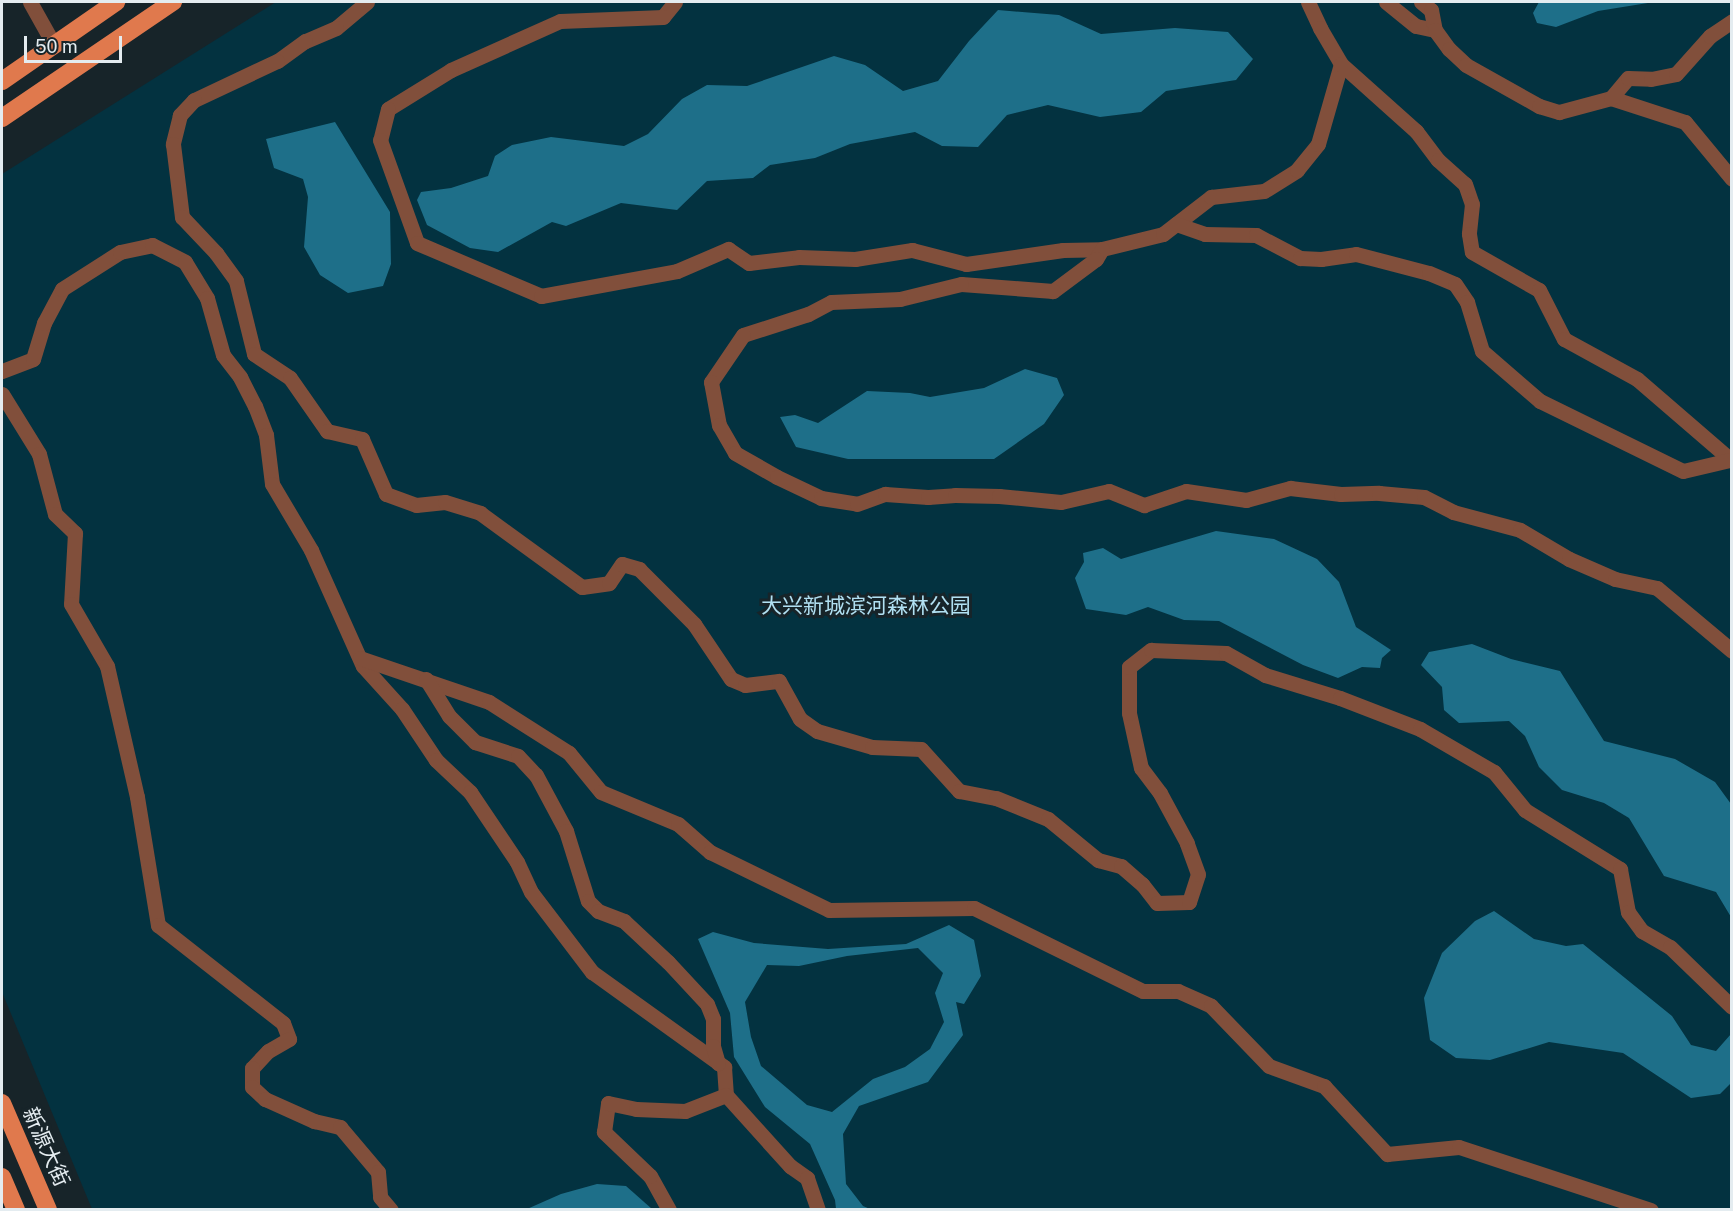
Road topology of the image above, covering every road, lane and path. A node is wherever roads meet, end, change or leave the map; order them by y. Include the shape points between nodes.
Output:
1 (30, 2) edge
2 (116, 2) edge
3 (173, 2) edge
4 (366, 2) edge
5 (675, 2) edge
6 (1308, 2) edge
7 (1386, 2) edge
8 (1421, 2) edge
9 (1731, 21) edge
10 (1435, 30) junction
11 (54, 45) junction
12 (1341, 64) junction
13 (2, 81) edge
14 (1611, 98) junction
15 (2, 118) edge
16 (1731, 179) edge
17 (1176, 224) junction
18 (1102, 249) junction
19 (2, 371) edge
20 (2, 394) edge
21 (1731, 460) edge
22 (1731, 651) edge
23 (360, 658) junction
24 (426, 679) junction
25 (1731, 1007) edge
26 (718, 1063) junction
27 (726, 1095) junction
28 (2, 1102) edge
29 (2, 1176) edge
30 (16, 1209) edge
31 (48, 1209) edge
32 (391, 1209) edge
33 (669, 1209) edge
34 (818, 1209) edge
35 (1651, 1209) edge

1 - 11 street
2 - 11 main road
3 - 15 main road
4 - 25 street via 336,28 194,100 180,115 173,144 182,217 236,281 254,354 290,378 327,431 362,439 386,494 416,505 445,502 480,513 582,587 609,583 622,564 639,569 694,624 731,679 745,685 779,681 800,719 817,731 872,747 921,749 959,791 996,798 1048,819 1098,860 1121,866 1157,903 1188,902 1197,874 1187,843 1160,793 1141,768 1130,713 1130,667 1151,650 1226,653 1264,675 1341,698 1420,729 1494,772 1525,810 1620,869 1628,912 1642,931 1670,947
5 - 18 street via 663,17 560,21 451,70 388,109 380,140 417,243 541,296 678,271 728,249 749,263 800,257 855,259 912,250 966,264 1063,249
6 - 12 street
7 - 10 street via 1416,26
8 - 10 street via 1431,10
9 - 14 street via 1710,36 1676,74 1628,78
10 - 14 street via 1466,65 1539,106 1558,112
11 - 13 main road
12 - 17 street via 1318,144 1297,170 1264,191 1211,197
12 - 21 street via 1416,131 1438,160 1465,184 1472,204 1472,252 1539,290 1564,339 1637,379
14 - 16 street via 1685,122
17 - 18 street via 1163,234
17 - 21 street via 1205,234 1256,235 1300,258 1356,254 1455,284 1467,302 1482,351 1540,401 1683,471
18 - 22 street via 1096,259 1053,291 961,284 900,298 831,302 808,314 743,335 711,382 718,426 735,453 777,477 821,498 858,504 885,494 928,498 999,496 1061,502 1109,491 1144,504 1186,491 1246,500 1290,488 1424,497 1453,512 1520,530 1569,559 1615,579 1657,588
19 - 23 street via 33,359 44,323 62,289 120,252 152,245 184,262 207,298 224,355 255,406 266,435 272,484 310,550
20 - 32 street via 39,454 55,514 75,533 71,604 107,666 137,797 158,926 283,1023 289,1039 268,1051 252,1068 252,1087 266,1099 314,1121 340,1127 378,1172 380,1197
23 - 24 street
23 - 26 street via 402,709 436,760 470,792 517,862 531,892 592,972
24 - 26 street via 449,716 475,742 518,756 536,776 566,831 588,901 598,910 624,921 707,1004 713,1019 713,1046
24 - 35 street via 489,702 569,753 601,792 678,824 710,852 829,910 975,908 1143,991 1178,991 1211,1006 1269,1066 1324,1086 1387,1154 1460,1147
26 - 27 street via 724,1067
27 - 33 street via 686,1111 636,1109 608,1103 604,1132 650,1176
27 - 34 street via 790,1166 807,1178
28 - 31 main road, 新源大街
29 - 30 main road

